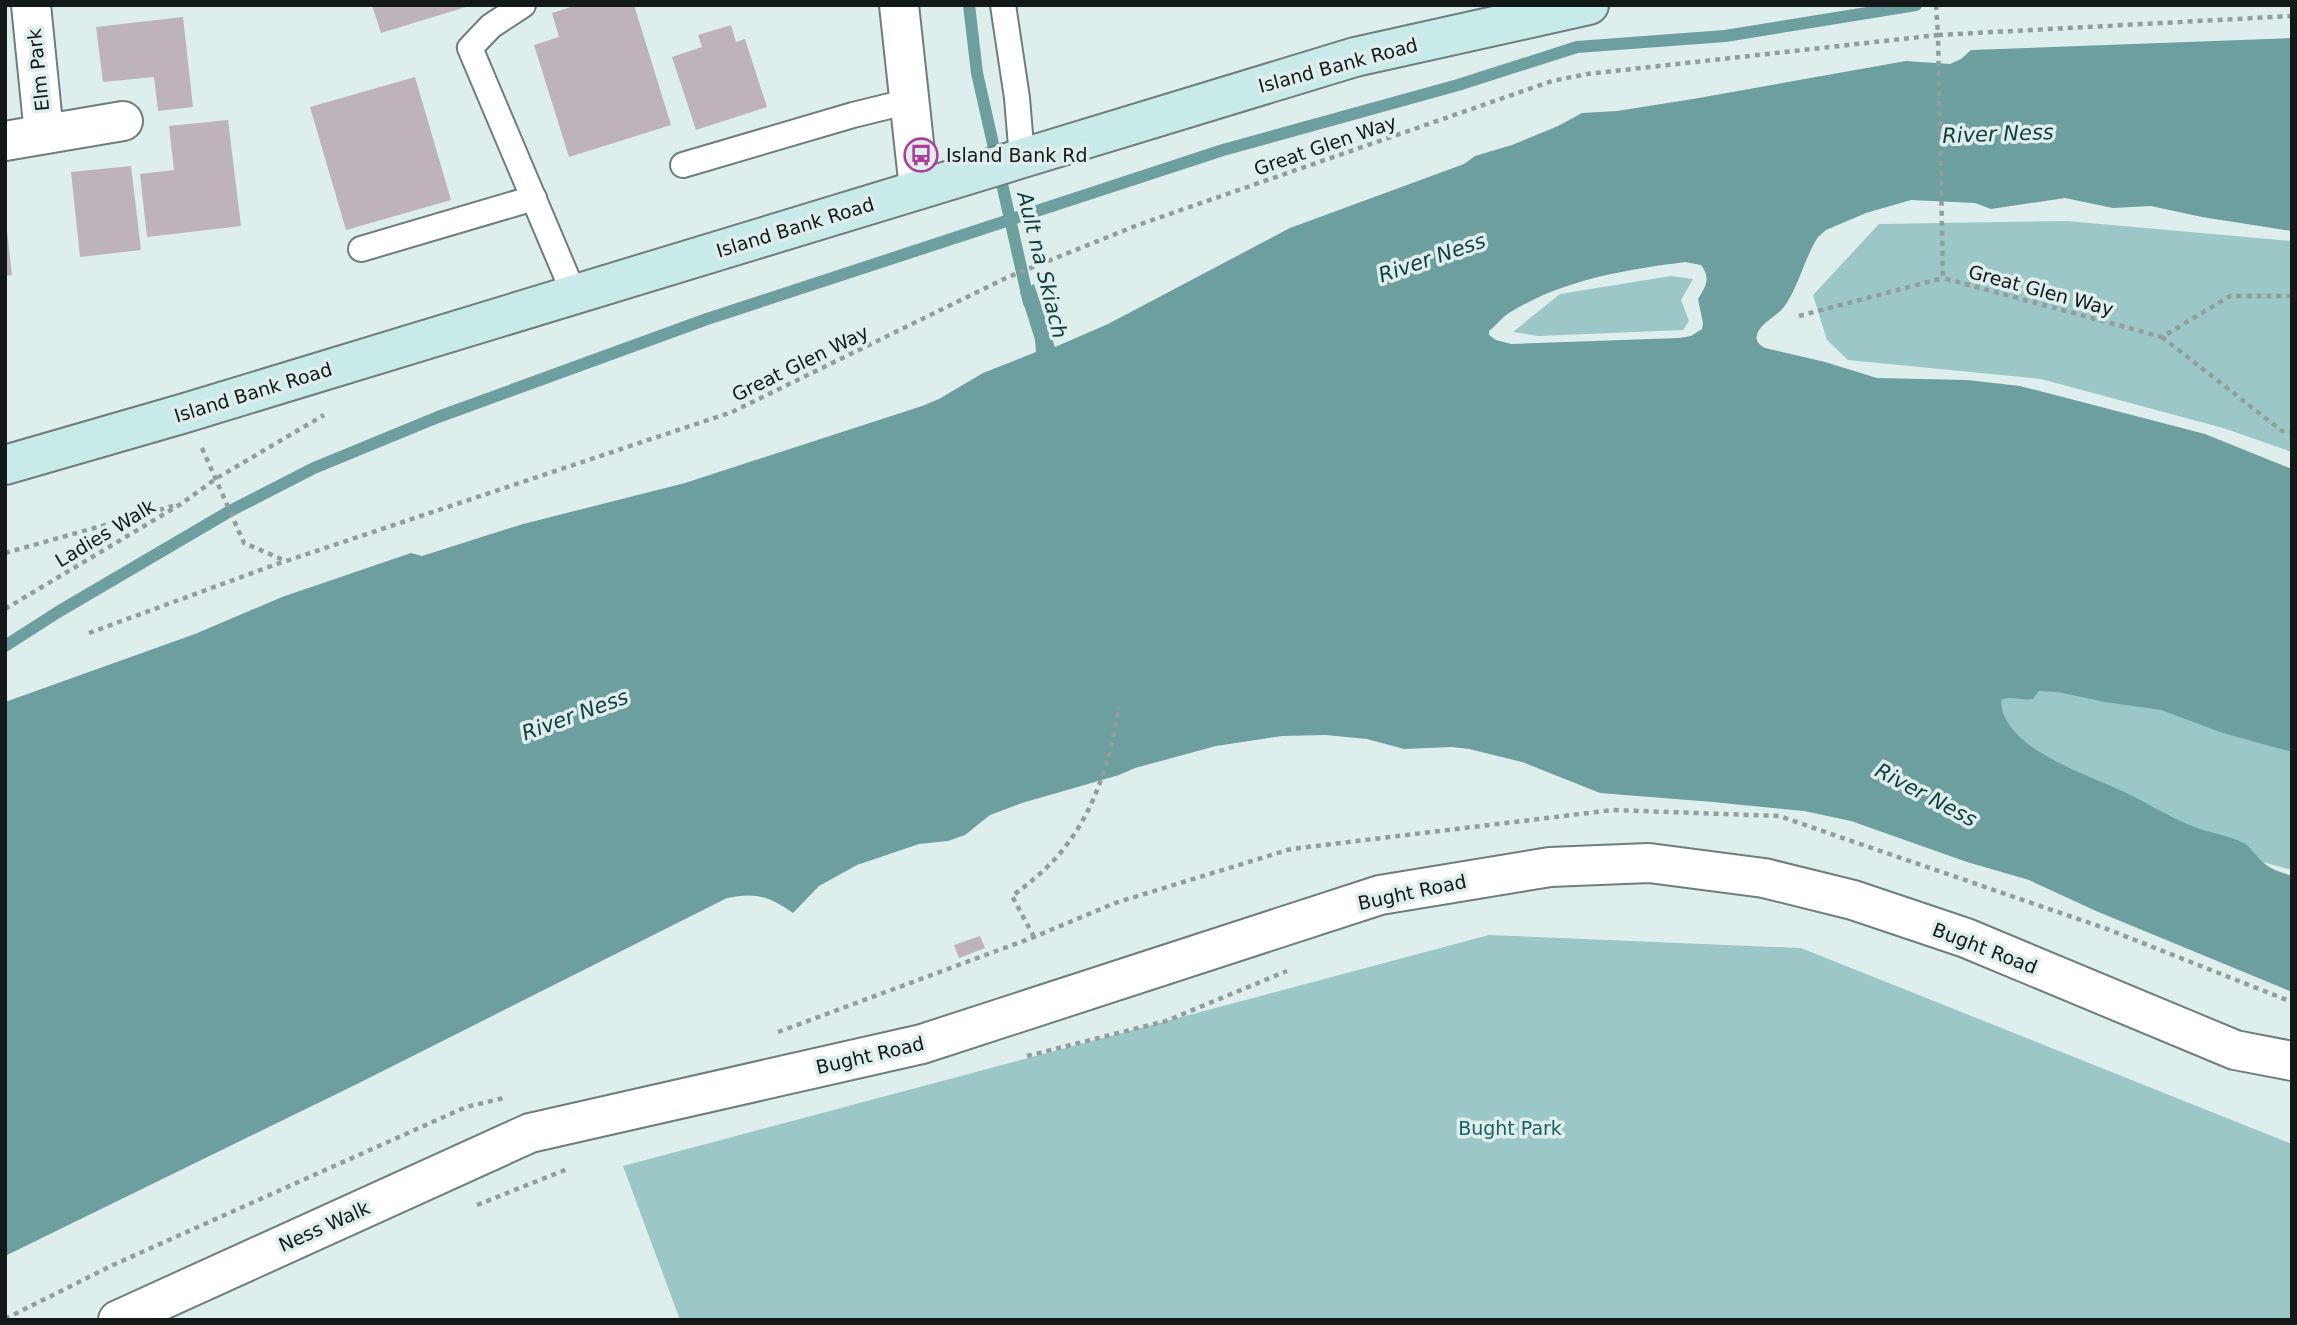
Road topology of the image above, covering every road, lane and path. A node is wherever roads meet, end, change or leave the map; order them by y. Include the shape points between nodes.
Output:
1 (31, 5) edge
2 (523, 5) edge
3 (899, 5) edge
4 (1003, 5) edge
5 (1589, 5) edge
6 (1936, 5) edge
7 (2292, 16) edge
8 (1938, 35) junction
9 (910, 101) junction
10 (122, 121) dead end
11 (44, 134) junction
12 (5, 141) edge
13 (1003, 164) junction
14 (683, 165) dead end
15 (919, 190) junction
16 (534, 198) junction
17 (361, 249) dead end
18 (1943, 278) junction
19 (575, 294) junction
20 (2292, 296) edge
21 (1799, 316) dead end
22 (2162, 337) junction
23 (2292, 432) edge
24 (5, 465) edge
25 (181, 504) junction
26 (5, 553) edge
27 (286, 561) junction
28 (5, 609) edge
29 (89, 633) dead end
30 (1119, 707) dead end
31 (1034, 937) dead end
32 (1292, 969) dead end
33 (1020, 1057) dead end
34 (2292, 1062) edge
35 (530, 1133) joint
36 (580, 1166) dead end
37 (464, 1210) dead end
38 (118, 1320) edge

1 - 11 street, Elm Park
2 - 16 lane via 491,26 470,48
3 - 9 street
4 - 13 lane via 1017,98
5 - 13 main road, Island Bank Road via 1355,57
6 - 8 path
7 - 8 path
8 - 18 path, Great Glen Way
8 - 27 path, Great Glen Way via 1552,81 1032,267 732,412
9 - 14 lane
9 - 15 street
10 - 11 street, Elm Park
11 - 12 street, Elm Park
13 - 15 main road, Island Bank Road
15 - 19 main road, Island Bank Road
16 - 17 lane
16 - 19 lane
18 - 21 path
18 - 22 path, Great Glen Way
19 - 24 main road, Island Bank Road
20 - 22 path via 2230,296
22 - 23 path via 2282,431
25 - 26 path
25 - 27 path, Ladies Walk via 217,478 244,543
25 - 28 path, Ladies Walk
27 - 29 path, Great Glen Way
30 - 31 path via 1099,788 1080,825 1055,859 1012,896
32 - 33 path via 1166,1021
34 - 35 street, Bught Road via 2235,1050 1966,938 1853,900 1764,878 1649,863 1587,865 1380,895 922,1044
35 - 38 street, Ness Walk
36 - 37 path

